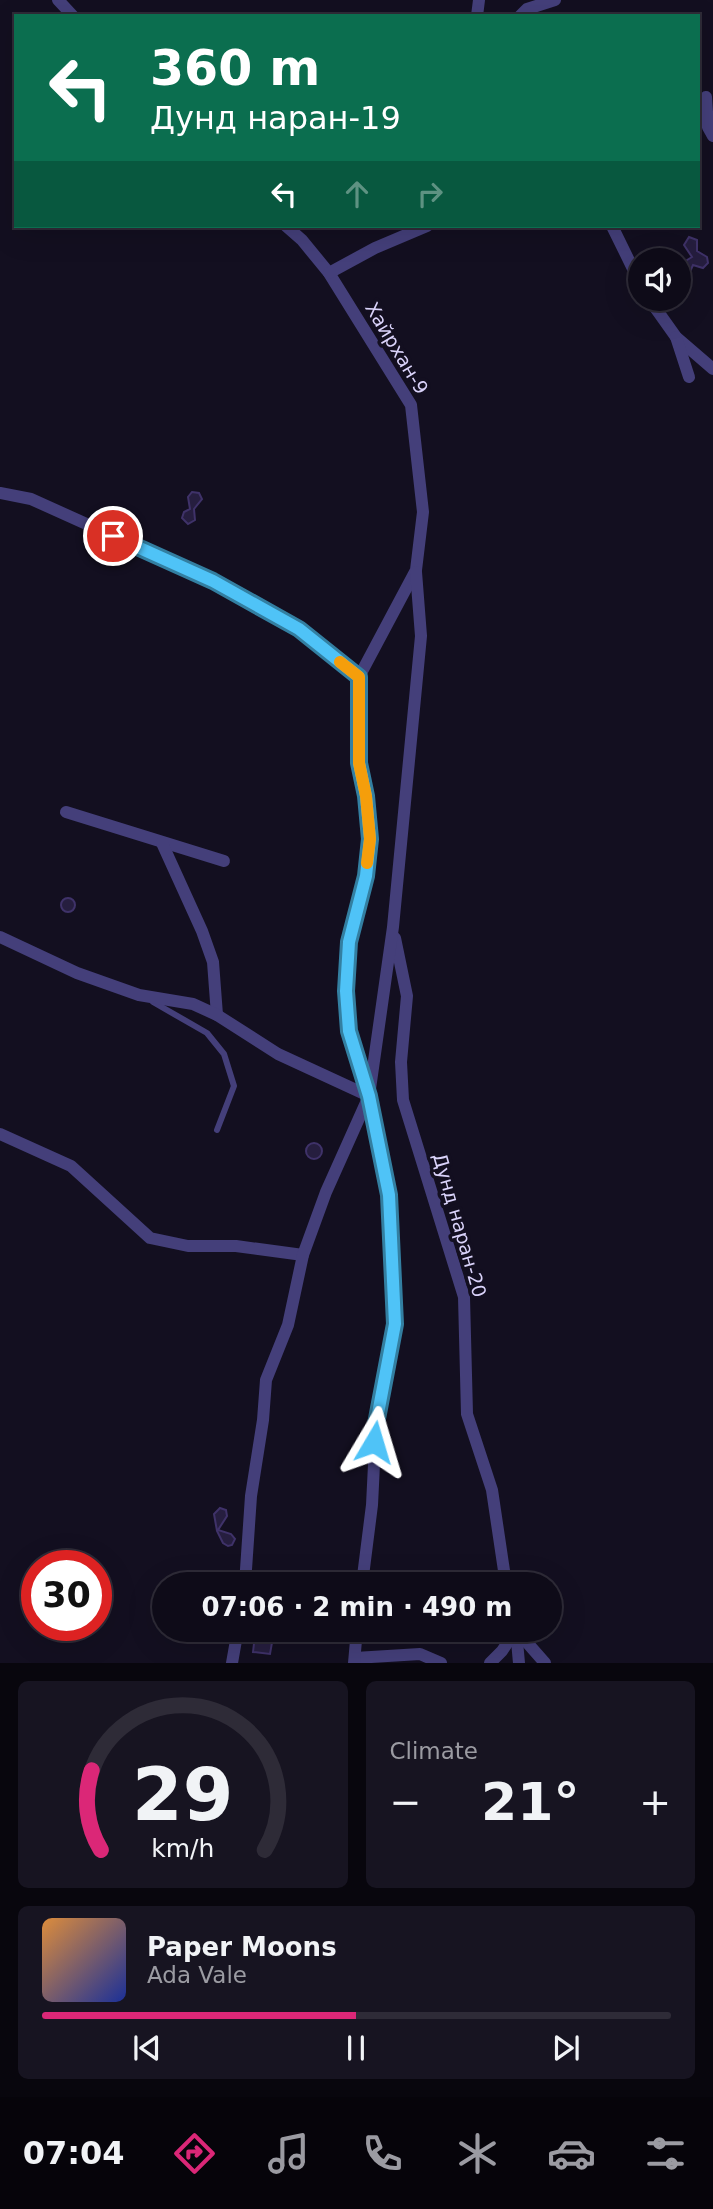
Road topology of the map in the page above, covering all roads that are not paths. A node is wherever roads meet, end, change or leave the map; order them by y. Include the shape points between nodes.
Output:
1 (58, 0) edge
2 (555, 0) edge
3 (71, 14) edge
4 (522, 14) edge
5 (706, 98) edge
6 (713, 136) edge
7 (288, 228) edge
8 (422, 228) edge
9 (613, 228) edge
10 (628, 259) edge
11 (329, 273) junction
12 (658, 311) edge
13 (676, 337) junction
14 (713, 369) edge
15 (689, 377) dead end
16 (0, 493) edge
17 (416, 570) junction
18 (359, 677) junction
19 (66, 812) dead end
20 (162, 843) junction
21 (224, 861) dead end
22 (393, 928) junction
23 (0, 937) edge
24 (139, 995) junction
25 (217, 1015) junction
26 (369, 1096) junction
27 (217, 1130) dead end
28 (0, 1134) edge
29 (303, 1255) junction
30 (246, 1572) edge
31 (364, 1572) edge
32 (504, 1572) edge
33 (236, 1642) edge
34 (356, 1642) edge
35 (508, 1642) edge
36 (517, 1642) edge
37 (527, 1642) edge
38 (354, 1661) edge
39 (232, 1663) edge
40 (441, 1663) edge
41 (490, 1663) edge
42 (519, 1663) edge
43 (545, 1663) edge

1 - 3 street
2 - 4 street
5 - 6 street
7 - 11 street, Хайрхан-9
8 - 11 street
9 - 10 street
11 - 17 street, Хайрхан-9 via 411,405 423,512
12 - 13 street
13 - 14 street
13 - 15 street
16 - 18 street via 31,499 213,581 299,629
17 - 18 street
17 - 22 street via 421,636
18 - 26 street via 359,763 370,839 349,942 346,991 349,1031
19 - 20 street
20 - 21 street
20 - 25 street via 213,962
22 - 26 street
22 - 32 street, Дунд наран-20 via 407,996 401,1062 404,1101 464,1297 467,1414 492,1490
23 - 24 street via 77,973
24 - 25 street via 193,1004
24 - 27 lane via 207,1033 224,1054 234,1086
25 - 26 street via 278,1054
26 - 29 street
26 - 31 street via 389,1195 395,1324 376,1424
28 - 29 street via 71,1166 150,1238 188,1246 236,1246
29 - 30 street via 288,1325 266,1381
33 - 39 street
34 - 38 street
35 - 41 street
36 - 42 street
37 - 43 street
38 - 40 street via 420,1654

